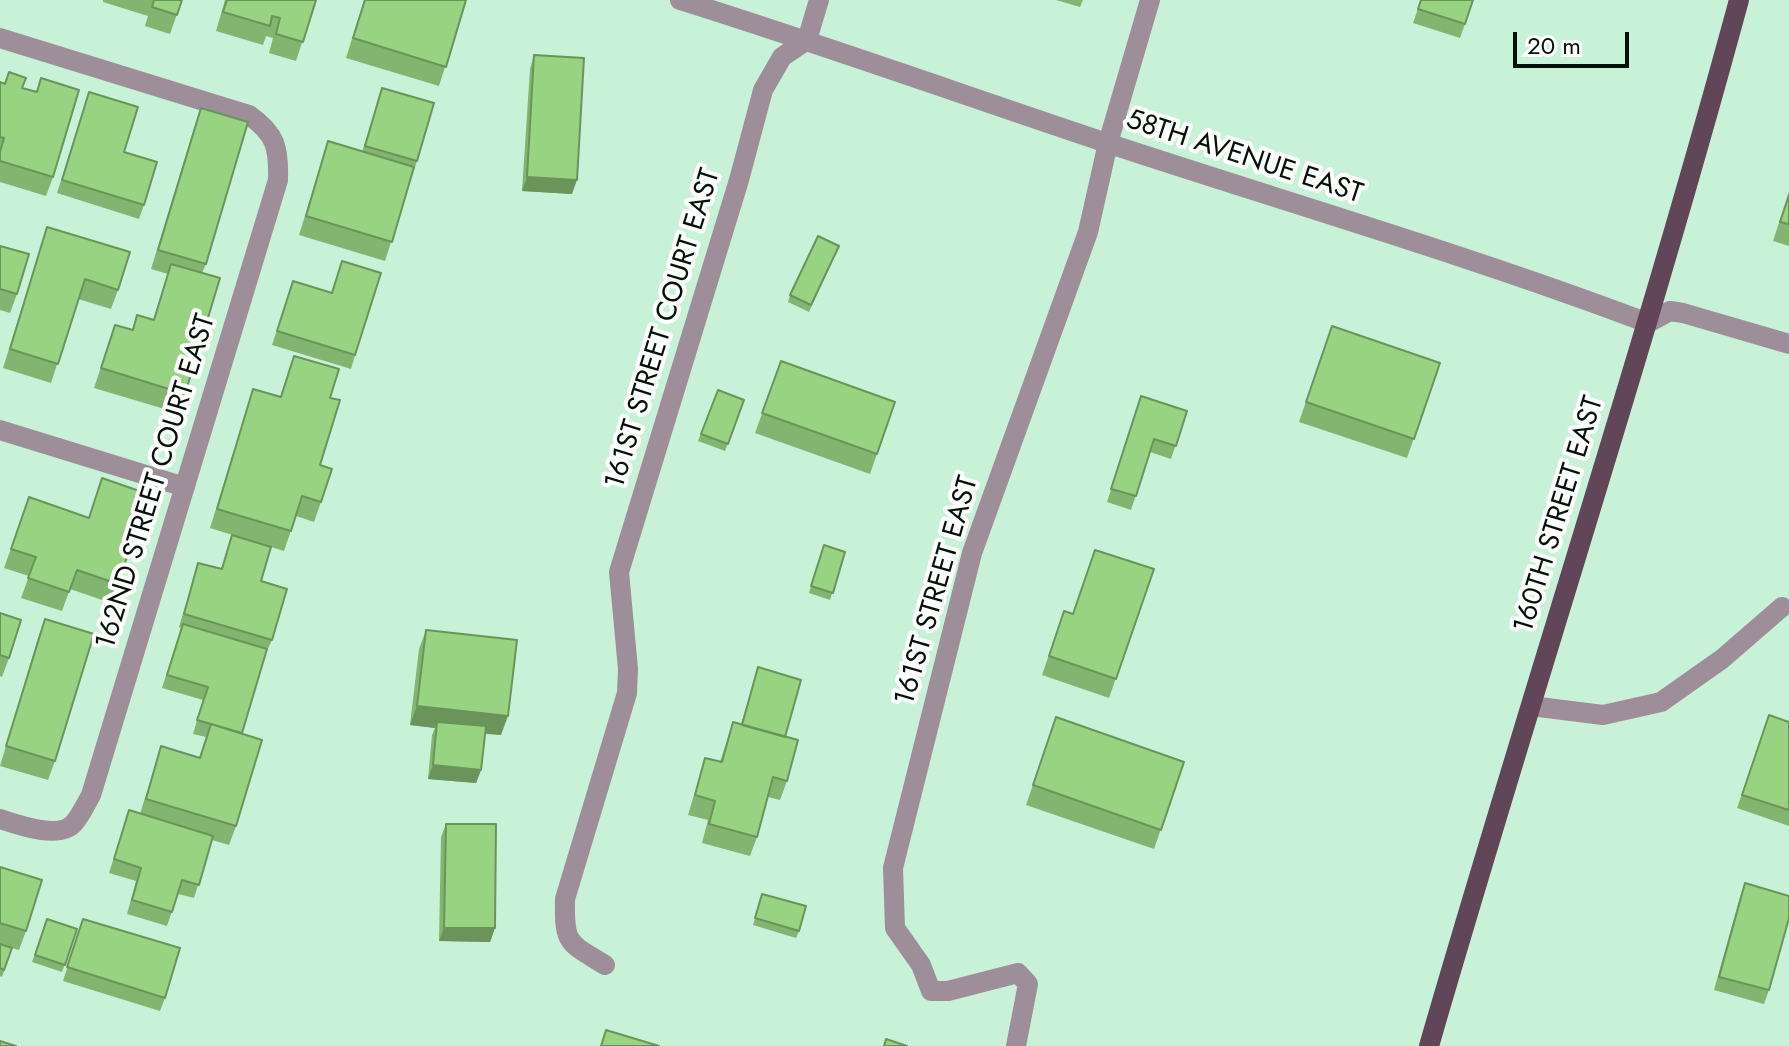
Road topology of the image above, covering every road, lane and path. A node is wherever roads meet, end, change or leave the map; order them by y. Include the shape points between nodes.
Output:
1 (680, 0) edge
2 (819, 0) edge
3 (1150, 0) edge
4 (1739, 0) edge
5 (0, 38) edge
6 (807, 40) junction
7 (1108, 143) junction
8 (1648, 323) junction
9 (1789, 344) edge
10 (0, 430) edge
11 (185, 487) junction
12 (1782, 607) dead end
13 (1531, 706) junction
14 (0, 819) edge
15 (605, 965) dead end
16 (1016, 1046) edge
17 (1429, 1046) edge

1 - 6 street, 58TH AVENUE EAST
2 - 6 street
3 - 7 street, 161ST STREET EAST
4 - 8 main road, 160TH STREET EAST
5 - 11 street, 162ND STREET COURT EAST via 249,115 267,127 279,155 278,180
6 - 7 street, 58TH AVENUE EAST
6 - 15 street, 161ST STREET COURT EAST via 782,57 763,90 619,572 627,693 565,899 564,930 571,944
7 - 8 street, 58TH AVENUE EAST
7 - 16 street, 161ST STREET EAST via 1088,232 972,553 893,868 895,928 921,965 931,991 1018,973 1028,984
8 - 9 street via 1670,311
8 - 13 main road, 160TH STREET EAST
10 - 11 street
11 - 14 street, 162ND STREET COURT EAST via 91,795 73,825 63,830 32,829
12 - 13 street via 1661,702 1603,715
13 - 17 main road, 160TH STREET EAST

